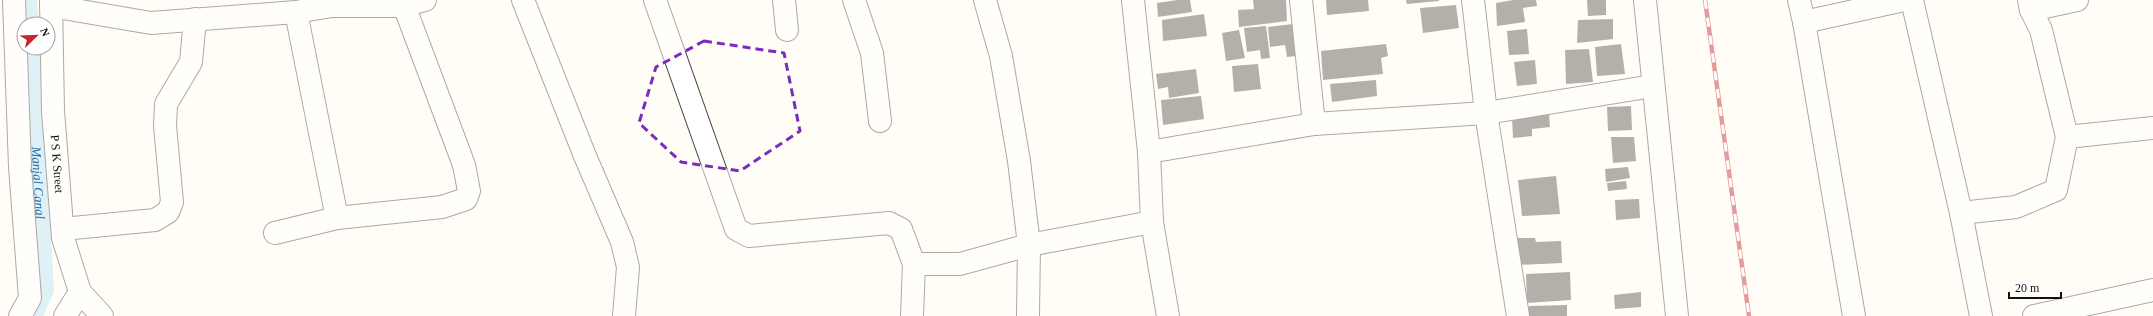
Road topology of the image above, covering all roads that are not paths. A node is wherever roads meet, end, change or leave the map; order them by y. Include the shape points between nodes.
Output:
1 (14, 0) edge
2 (426, 0) edge
3 (523, 0) edge
4 (654, 0) edge
5 (784, 0) edge
6 (854, 0) edge
7 (985, 0) edge
8 (1133, 0) edge
9 (1301, 0) edge
10 (1473, 0) edge
11 (1645, 0) edge
12 (1799, 0) edge
13 (1904, 0) edge
14 (1912, 0) edge
15 (2077, 0) edge
16 (51, 3) edge
17 (402, 3) edge
18 (2030, 5) edge
19 (296, 12) junction
20 (195, 19) junction
21 (1804, 22) junction
22 (787, 30) dead end
23 (1653, 86) junction
24 (1486, 112) junction
25 (880, 121) dead end
26 (1314, 124) junction
27 (2153, 128) edge
28 (2067, 137) junction
29 (1149, 152) junction
30 (1961, 213) junction
31 (337, 218) junction
32 (1152, 222) junction
33 (63, 229) junction
34 (275, 233) dead end
35 (1029, 245) junction
36 (914, 264) junction
37 (2153, 290) edge
38 (80, 292) junction
39 (1163, 315) edge
40 (20, 316) edge
41 (64, 316) edge
42 (102, 316) edge
43 (624, 316) edge
44 (912, 316) edge
45 (1028, 316) edge
46 (1518, 316) edge
47 (1677, 316) edge
48 (1854, 316) edge
49 (1981, 316) edge
50 (2034, 316) edge

1 - 40 street via 20,167 30,298
2 - 17 street
3 - 43 street via 622,242 628,267
4 - 36 street via 736,229 749,236 889,223 901,229
5 - 22 street
6 - 25 street via 872,53
7 - 35 street via 1001,56 1019,161
8 - 29 street
9 - 26 street
10 - 24 street
11 - 23 street
12 - 21 street
13 - 21 street
14 - 30 street
15 - 18 street
16 - 20 street via 151,23
16 - 33 street, P S K Street via 53,111
17 - 19 street via 332,6
17 - 31 street via 464,165 469,191 466,199 442,207
18 - 28 street via 2041,30
19 - 20 street
19 - 31 street
20 - 33 street via 192,62 166,104 165,126 172,202 168,212 155,220
21 - 48 street
23 - 24 street
23 - 47 street
24 - 26 street
24 - 46 street
26 - 29 street
27 - 28 street
28 - 30 street via 2056,190 2016,207
29 - 32 street
30 - 49 street
31 - 34 street
32 - 35 street
32 - 39 street
33 - 38 street, P S K Street via 63,238
35 - 36 street via 960,264
35 - 45 street
36 - 44 street
37 - 50 street
38 - 41 street
38 - 42 street, P S K Street

